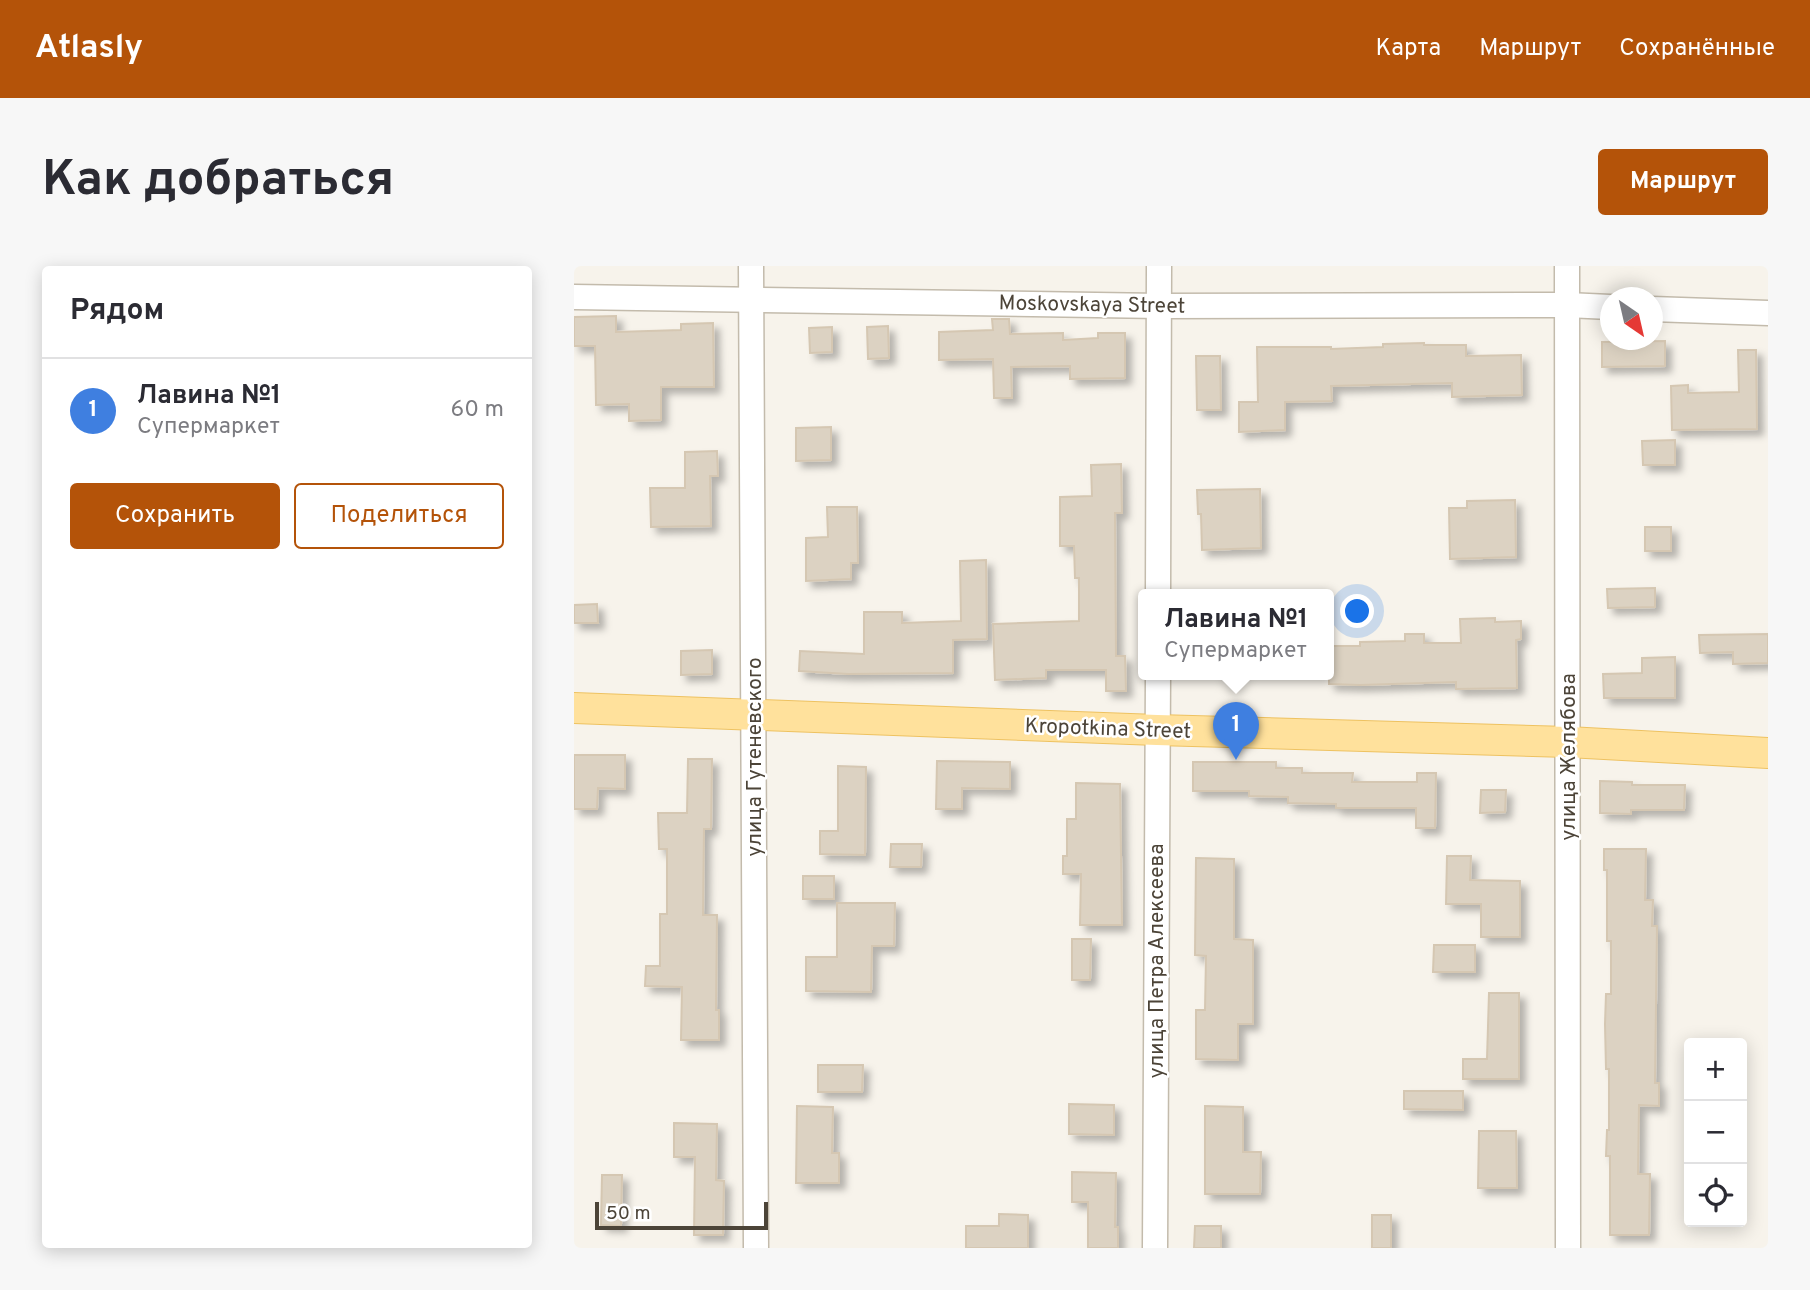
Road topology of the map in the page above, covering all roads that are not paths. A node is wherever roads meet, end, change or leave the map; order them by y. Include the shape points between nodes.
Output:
1 (751, 266) edge
2 (1159, 266) edge
3 (1567, 266) edge
4 (574, 297) edge
5 (752, 301) junction
6 (1567, 305) junction
7 (1160, 306) junction
8 (1600, 306) edge
9 (1663, 309) edge
10 (1768, 313) edge
11 (1158, 589) edge
12 (1158, 680) edge
13 (574, 708) edge
14 (753, 714) junction
15 (1157, 730) junction
16 (1568, 742) junction
17 (1768, 753) edge
18 (756, 1248) edge
19 (1155, 1248) edge
20 (1568, 1248) edge

1 - 5 street, улица Гутеневского
2 - 7 street
3 - 6 street, улица Желябова
4 - 5 street, Moskovskaya Street
5 - 7 street, Moskovskaya Street
5 - 14 street, улица Гутеневского
6 - 7 street, Moskovskaya Street
6 - 8 street, Moskovskaya Street
6 - 16 street, улица Желябова
7 - 11 street
9 - 10 street
12 - 15 street, улица Петра Алексеева
13 - 14 main road, Kropotkina Street
14 - 15 main road, Kropotkina Street
14 - 18 street, улица Гутеневского
15 - 16 main road, Kropotkina Street
15 - 19 street, улица Петра Алексеева
16 - 17 main road, Kropotkina Street
16 - 20 street, улица Желябова

